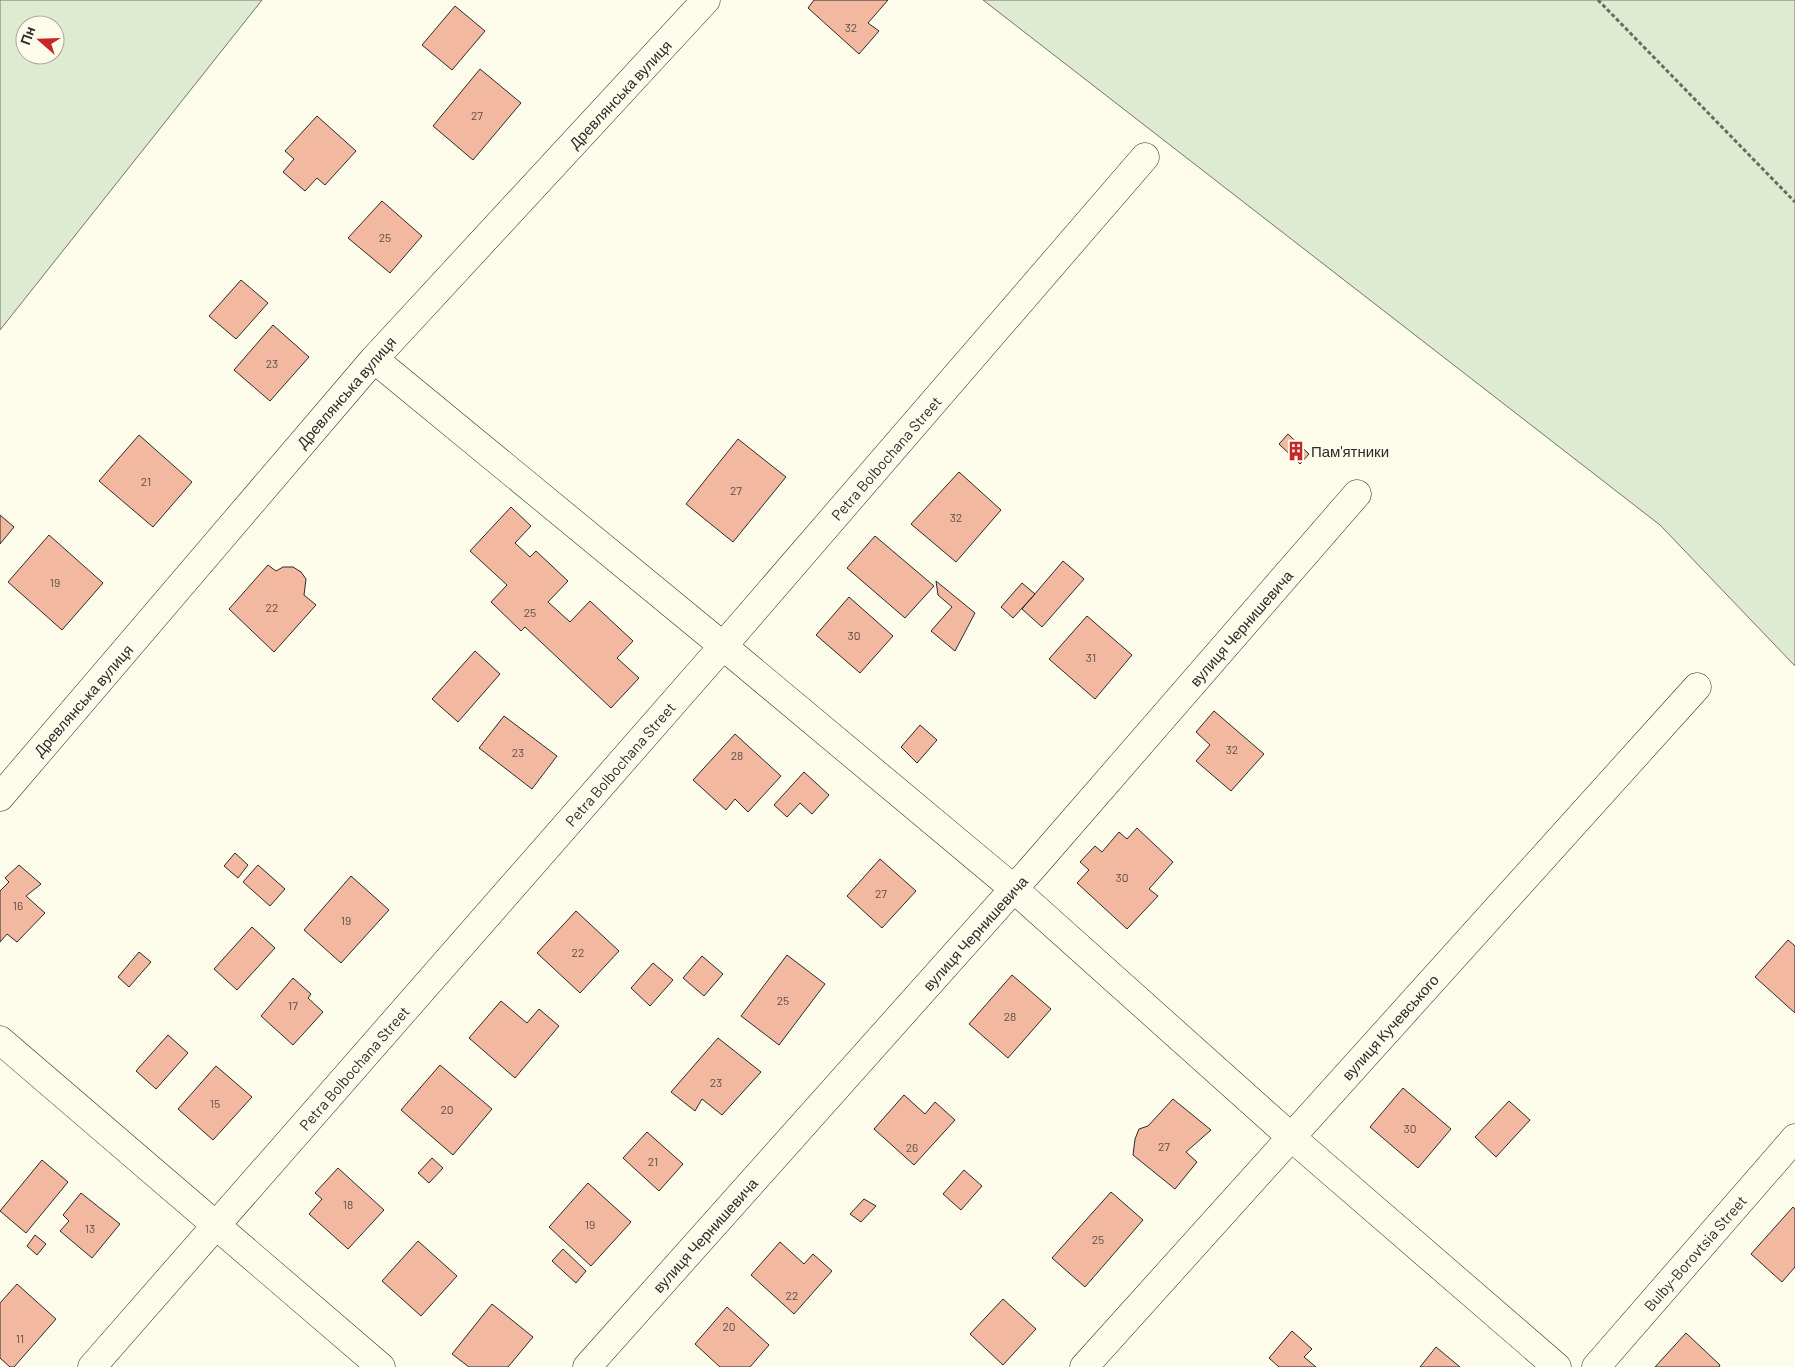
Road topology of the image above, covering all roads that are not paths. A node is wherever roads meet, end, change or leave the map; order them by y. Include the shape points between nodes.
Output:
1 (706, 0) edge
2 (1145, 157) dead end
3 (374, 359) junction
4 (1357, 494) dead end
5 (723, 646) junction
6 (1697, 687) dead end
7 (0, 797) edge
8 (1014, 889) junction
9 (0, 1040) edge
10 (1291, 1137) junction
11 (1795, 1138) edge
12 (216, 1226) junction
13 (92, 1367) edge
14 (381, 1367) edge
15 (587, 1367) edge
16 (1084, 1367) edge
17 (1557, 1367) edge
18 (1596, 1367) edge

1 - 3 street, Древлянська вулиця
2 - 5 street, Petra Bolbochana Street
3 - 5 street
3 - 7 street, Древлянська вулиця
4 - 8 street, вулиця Чернишевича
5 - 8 street
5 - 12 street, Petra Bolbochana Street
6 - 10 street, вулиця Кучевського
8 - 10 street
8 - 15 street, вулиця Чернишевича
9 - 12 street
10 - 16 street, вулиця Кучевського
10 - 17 street
11 - 18 street, Bulby-Borovtsia Street
12 - 13 street, Petra Bolbochana Street
12 - 14 street

